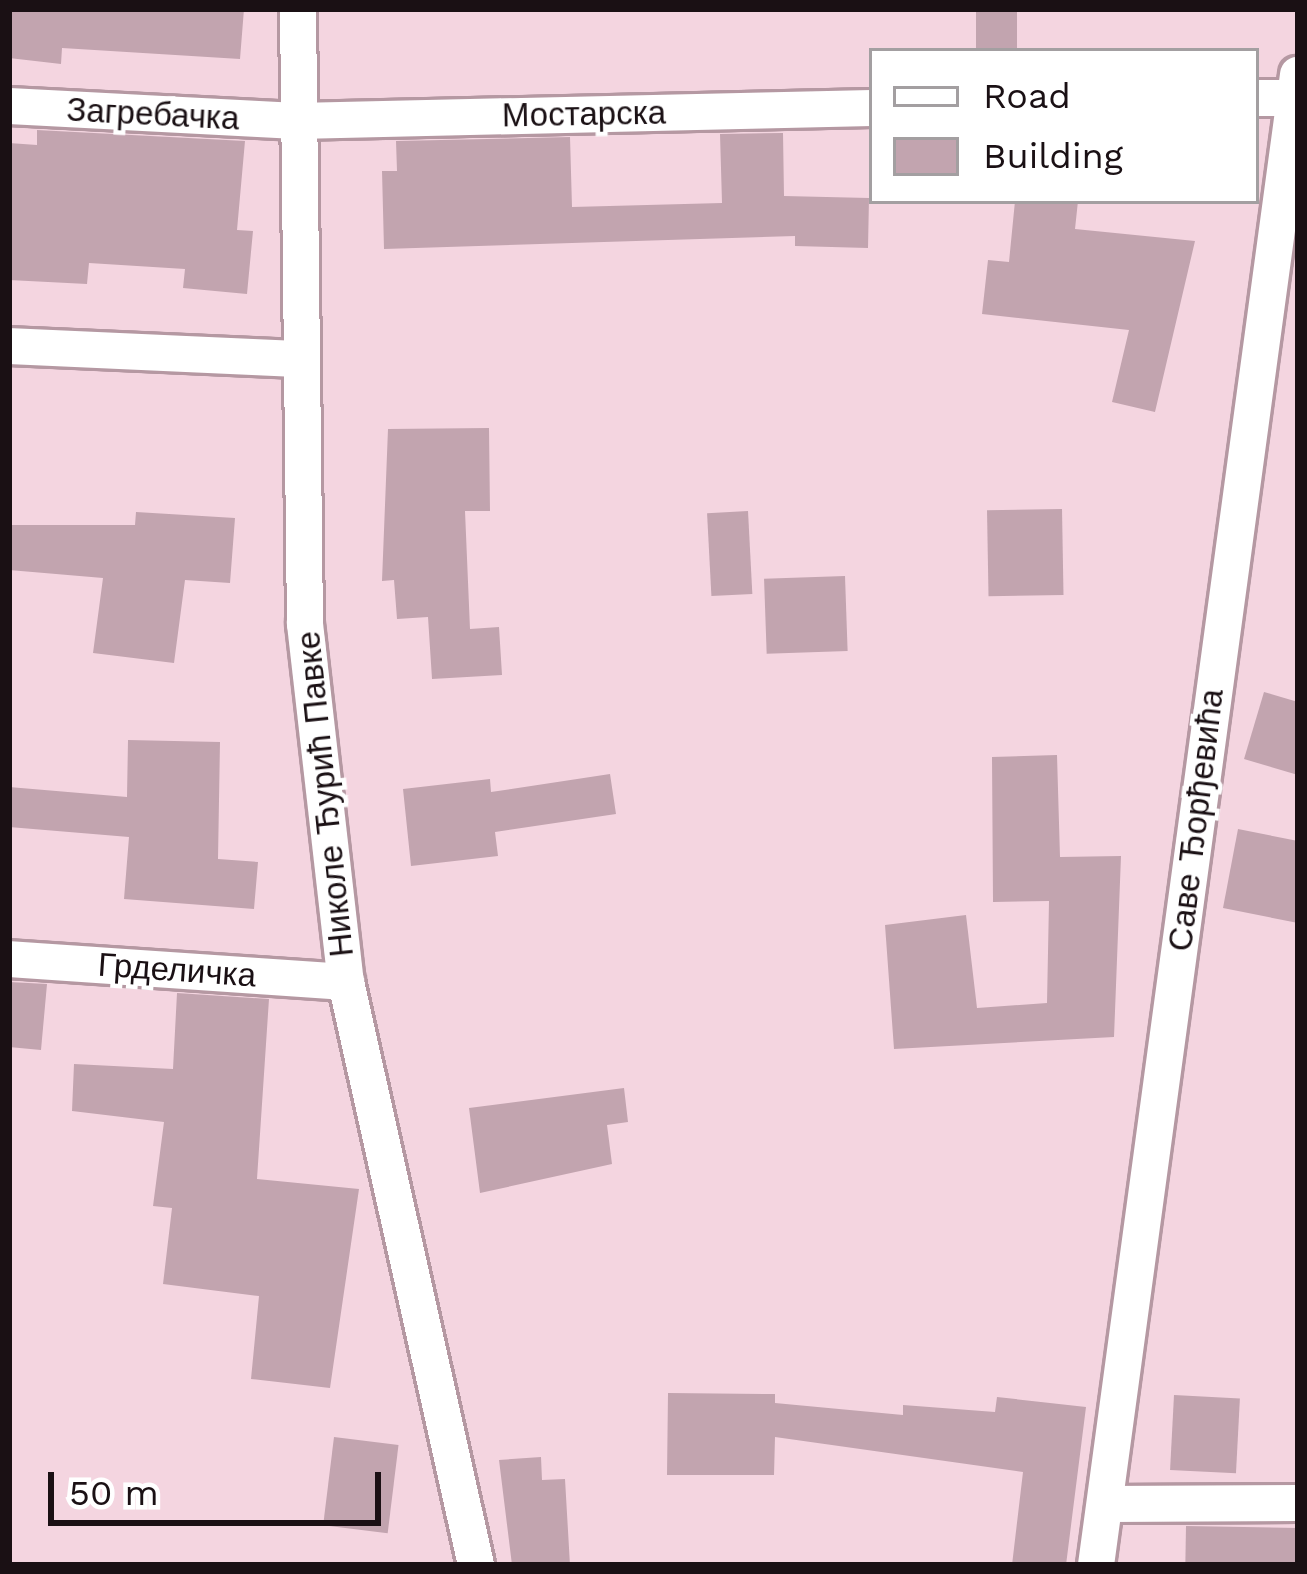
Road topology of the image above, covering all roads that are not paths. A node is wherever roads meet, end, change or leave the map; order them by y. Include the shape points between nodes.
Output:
1 (298, 9) edge
2 (1297, 86) edge
3 (1259, 97) edge
4 (9, 106) edge
5 (869, 107) edge
6 (297, 122) junction
7 (9, 346) edge
8 (296, 359) junction
9 (9, 959) edge
10 (346, 982) junction
11 (1108, 1504) junction
12 (1298, 1504) edge
13 (476, 1565) edge
14 (1096, 1565) edge

1 - 6 street, Николе Ђурић Павке
2 - 3 street
2 - 11 street, Саве Ђорђевића
4 - 6 street, Загребачка
5 - 6 street, Мостарска
6 - 8 street, Николе Ђурић Павке
7 - 8 street
8 - 10 street, Николе Ђурић Павке via 305,624
9 - 10 street, Грделичка
10 - 13 street, Николе Ђурић Павке
11 - 12 street
11 - 14 street, Саве Ђорђевића

